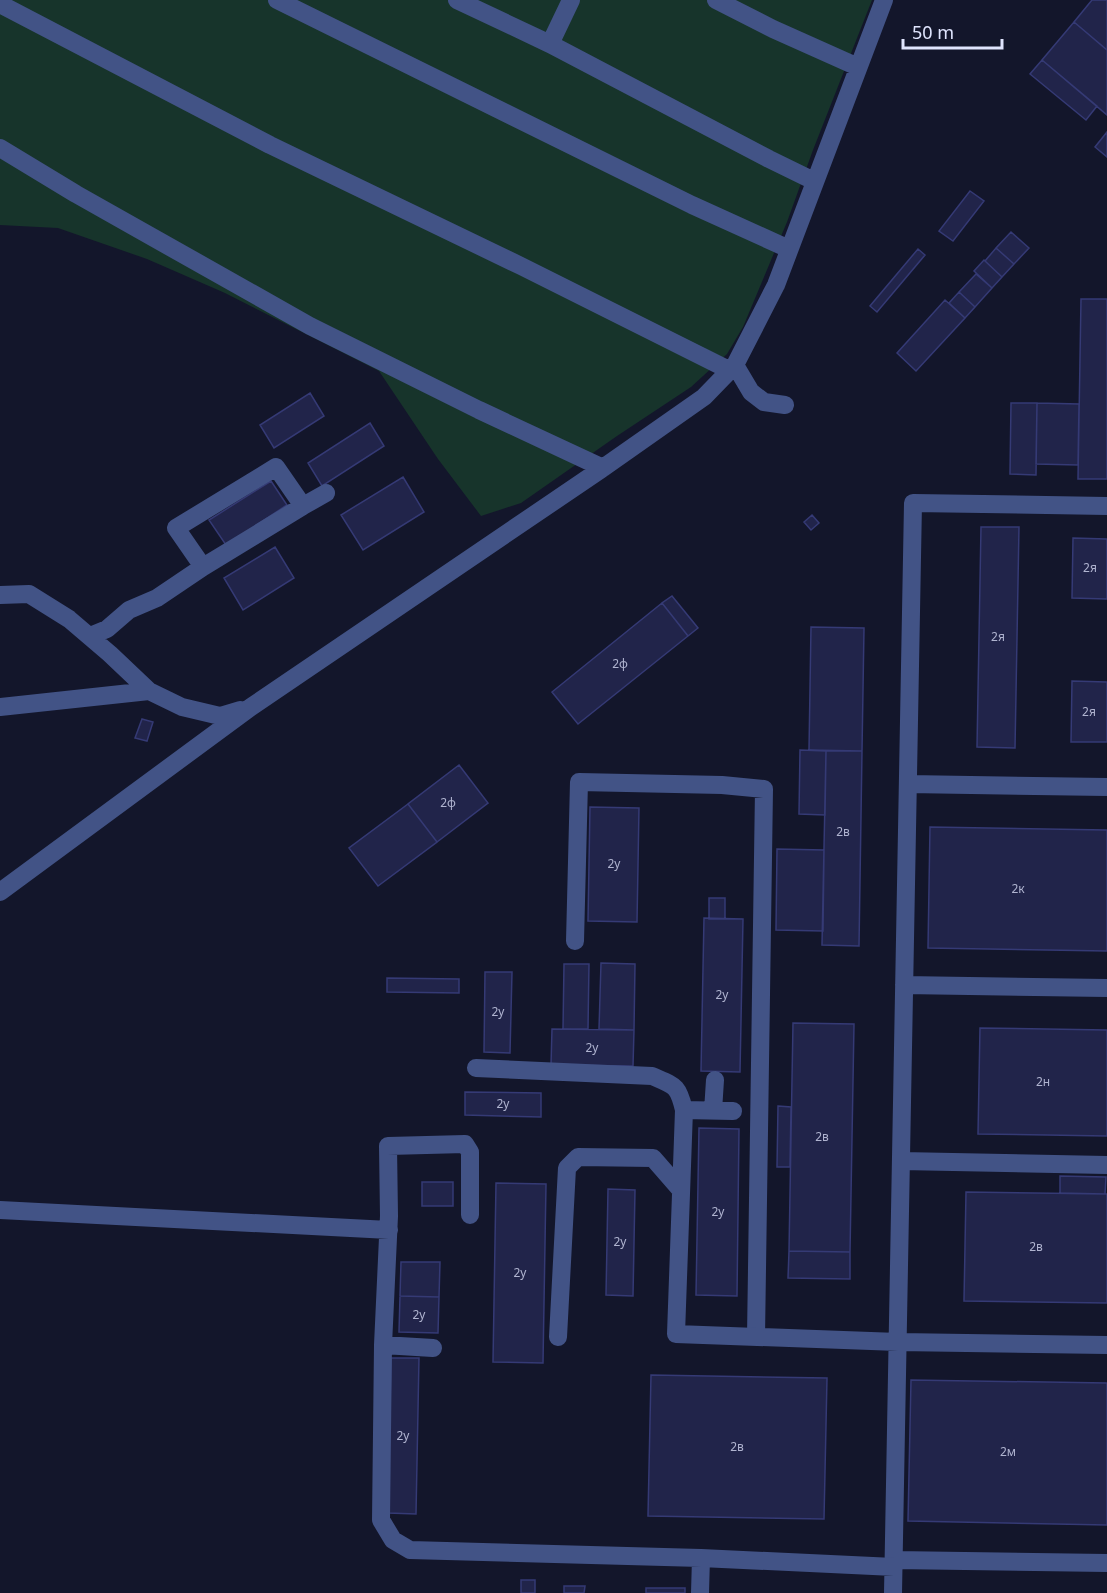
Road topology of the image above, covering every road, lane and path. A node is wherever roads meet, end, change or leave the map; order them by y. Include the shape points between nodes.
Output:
1 (278, 0) edge
2 (457, 0) edge
3 (571, 0) edge
4 (716, 0) edge
5 (884, 0) edge
6 (0, 4) edge
7 (550, 44) junction
8 (858, 67) junction
9 (0, 148) edge
10 (814, 181) junction
11 (789, 249) junction
12 (732, 367) junction
13 (785, 405) dead end
14 (603, 468) junction
15 (326, 493) dead end
16 (303, 506) junction
17 (1107, 506) edge
18 (203, 567) junction
19 (0, 595) edge
20 (90, 636) junction
21 (149, 691) junction
22 (0, 707) edge
23 (251, 707) junction
24 (908, 784) junction
25 (1107, 787) edge
26 (0, 892) edge
27 (575, 941) dead end
28 (904, 985) junction
29 (1107, 988) edge
30 (476, 1068) dead end
31 (714, 1080) dead end
32 (684, 1110) junction
33 (713, 1111) junction
34 (733, 1111) dead end
35 (901, 1161) junction
36 (1107, 1165) edge
37 (680, 1189) junction
38 (0, 1210) edge
39 (470, 1215) dead end
40 (389, 1230) junction
41 (558, 1337) dead end
42 (756, 1337) junction
43 (898, 1342) junction
44 (383, 1345) junction
45 (1107, 1345) edge
46 (433, 1348) dead end
47 (701, 1558) junction
48 (1107, 1563) edge
49 (894, 1564) junction
50 (700, 1593) edge
51 (894, 1593) edge

1 - 11 lane
2 - 7 lane
3 - 7 lane
4 - 8 lane
5 - 8 lane
6 - 12 lane via 270,146
7 - 10 lane
8 - 10 lane
9 - 14 lane via 310,326
10 - 11 lane
11 - 12 lane via 776,285
12 - 13 lane via 764,402
12 - 14 lane via 704,397
14 - 23 lane
15 - 16 lane
16 - 18 lane
16 - 18 lane via 276,467 176,528
17 - 24 lane via 913,503
18 - 20 lane
19 - 20 lane via 29,594
20 - 21 lane
21 - 22 lane
21 - 23 lane via 182,707 220,716
23 - 26 lane
24 - 25 lane
24 - 28 lane
27 - 42 lane via 579,782 764,789
28 - 29 lane
28 - 35 lane
30 - 32 lane via 652,1076 675,1086
31 - 33 lane
32 - 33 lane
32 - 37 lane
33 - 34 lane
35 - 36 lane
35 - 43 lane
37 - 41 lane via 653,1158 579,1157 567,1168
37 - 42 lane via 676,1334
38 - 40 lane
39 - 40 lane via 470,1152 465,1144 388,1146
40 - 44 lane
42 - 43 lane
43 - 45 lane
43 - 49 lane
44 - 46 lane
44 - 47 lane via 381,1520 393,1540 410,1550
47 - 49 lane
47 - 50 lane
48 - 49 lane
49 - 51 lane

